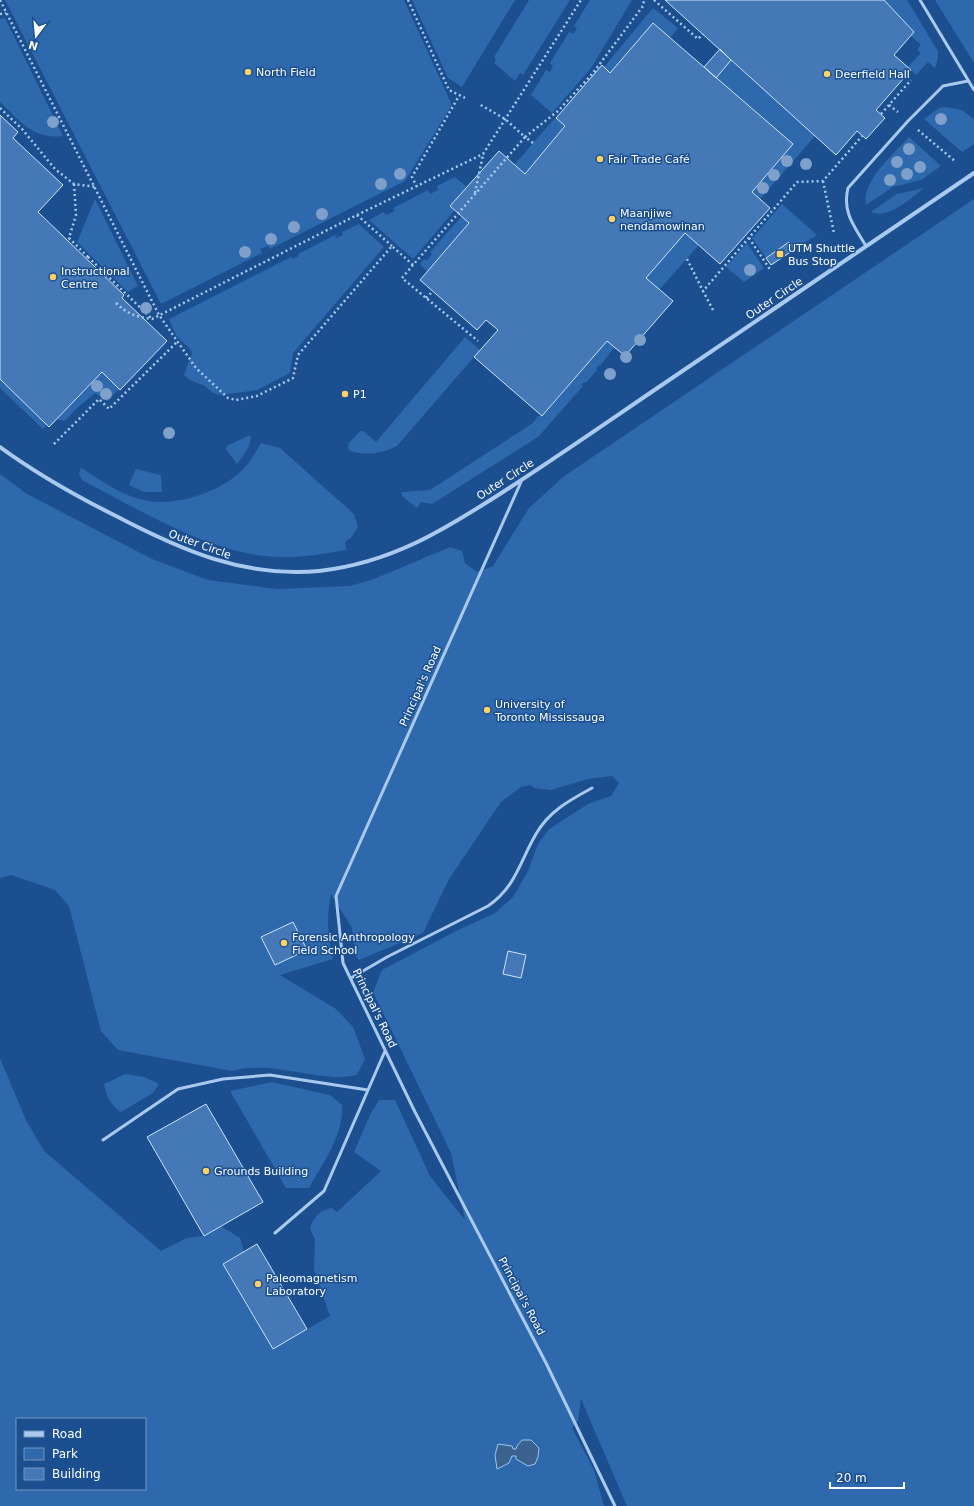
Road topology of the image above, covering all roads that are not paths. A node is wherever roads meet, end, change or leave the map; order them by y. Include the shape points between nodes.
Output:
1 (920, 0) edge
2 (968, 80) junction
3 (974, 90) edge
4 (974, 173) edge
5 (866, 246) junction
6 (0, 447) edge
7 (521, 480) junction
8 (592, 788) dead end
9 (350, 978) junction
10 (385, 1051) junction
11 (368, 1090) junction
12 (103, 1140) dead end
13 (275, 1233) dead end
14 (615, 1506) edge

1 - 2 lane
2 - 3 lane
2 - 5 lane via 943,86 848,188 845,200 847,211
4 - 5 street, Outer Circle
5 - 7 street, Outer Circle
6 - 7 street, Outer Circle via 88,501 162,540 232,565 272,570 317,571 376,559 442,530
7 - 9 lane, Principal's Road via 336,896 343,964
8 - 9 lane via 562,804 550,815 536,833 516,876 500,898
9 - 10 lane, Principal's Road
10 - 11 lane
10 - 14 lane, Principal's Road via 546,1363
11 - 12 lane via 270,1075 223,1079 178,1089
11 - 13 lane via 324,1191

